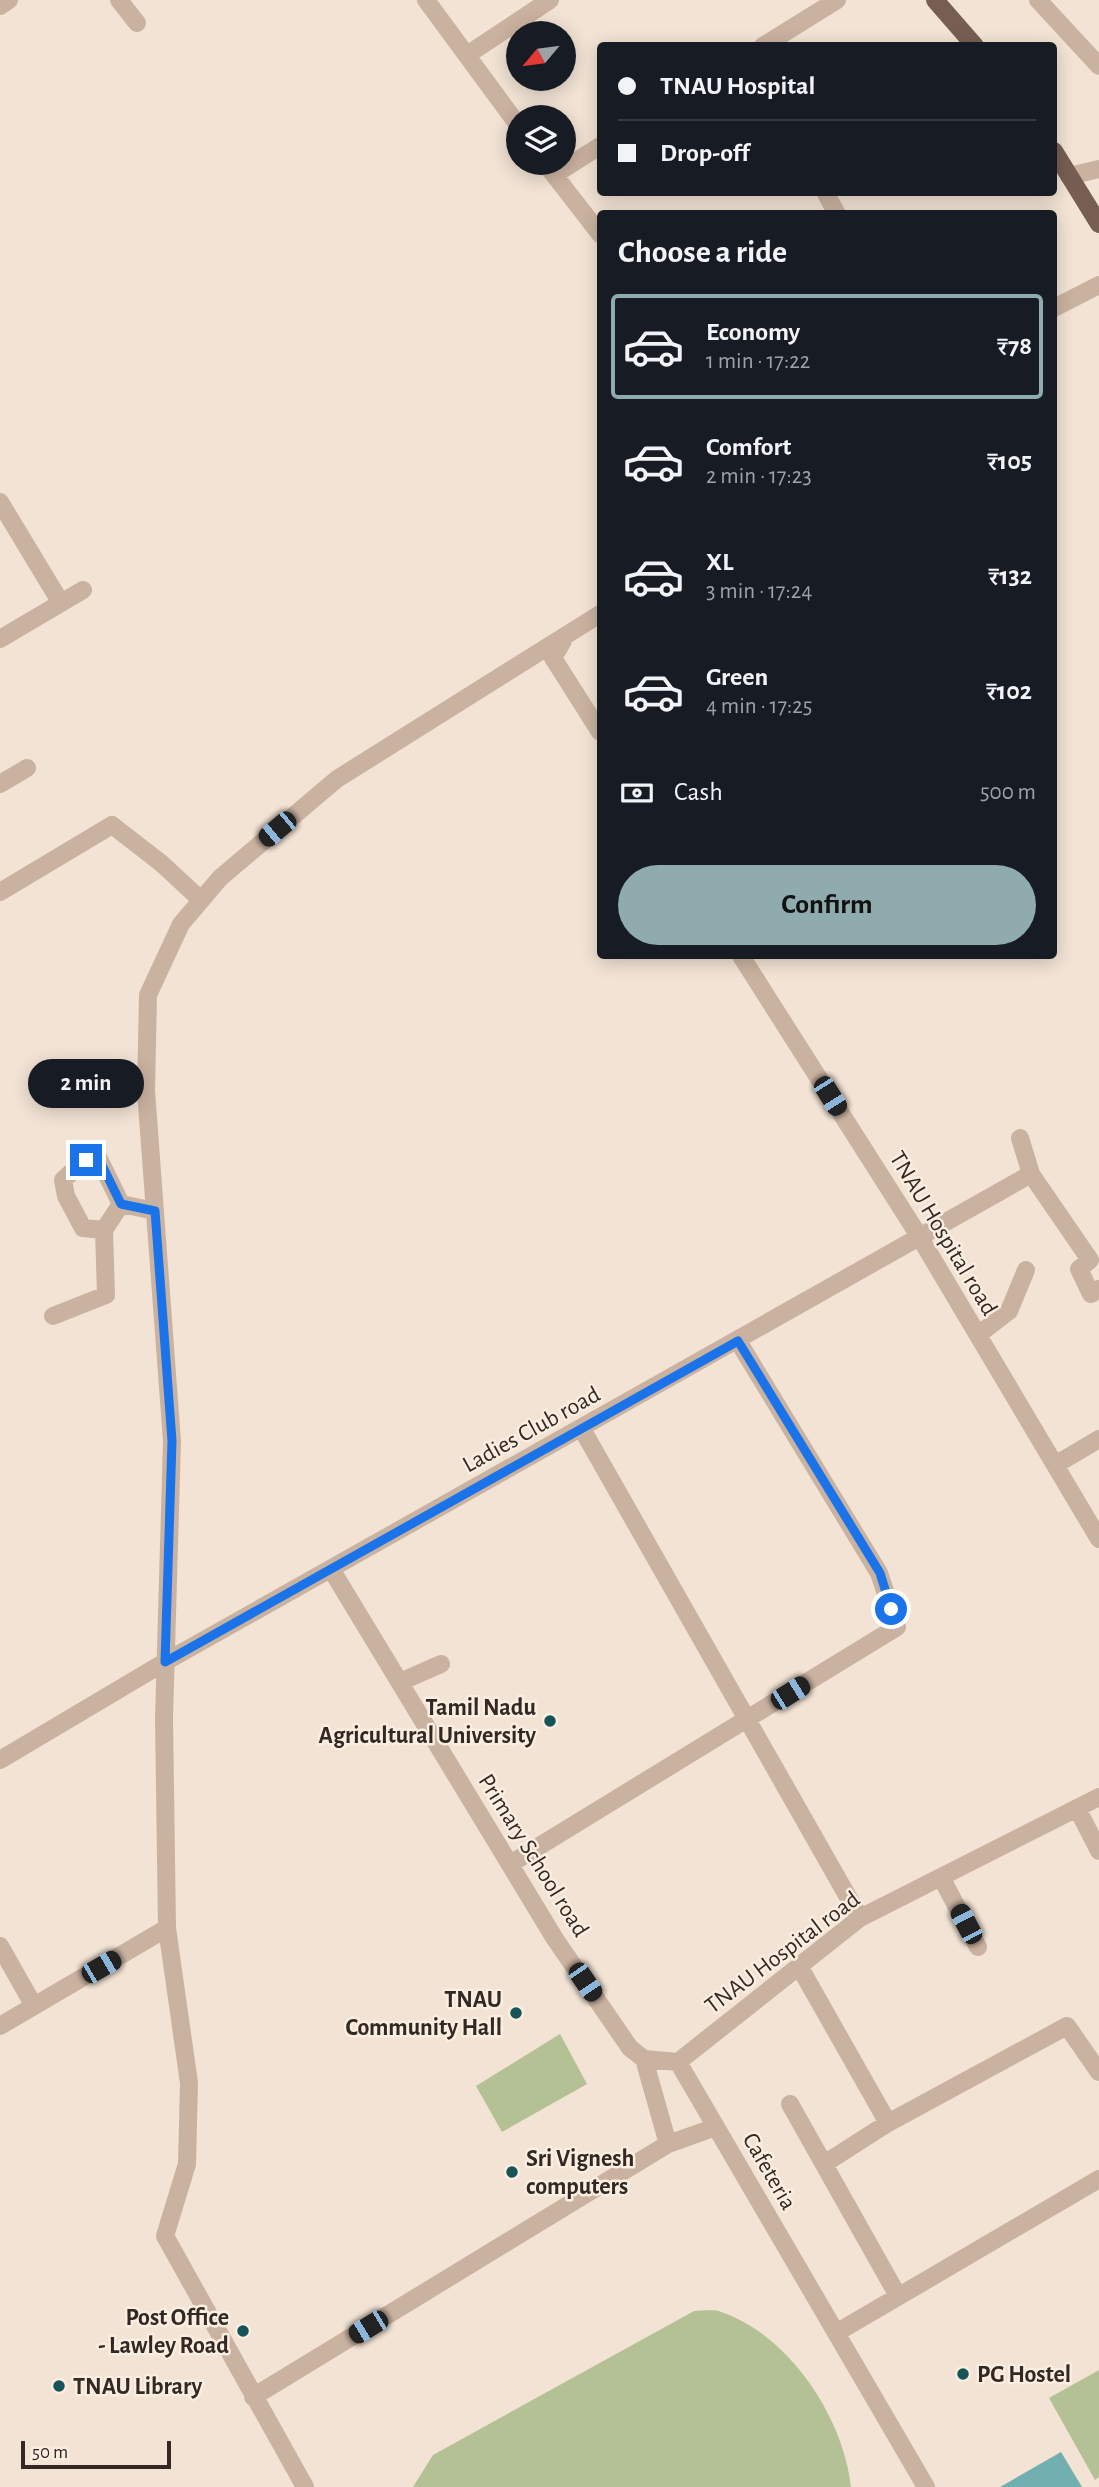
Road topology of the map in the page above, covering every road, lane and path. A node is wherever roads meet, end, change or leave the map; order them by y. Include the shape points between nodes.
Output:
1 (9, 0) edge
2 (119, 0) edge
3 (426, 0) edge
4 (550, 0) edge
5 (837, 0) edge
6 (935, 0) edge
7 (1038, 0) edge
8 (0, 6) edge
9 (137, 23) dead end
10 (769, 42) edge
11 (972, 42) edge
12 (467, 55) junction
13 (1099, 66) edge
14 (506, 109) edge
15 (597, 147) edge
16 (1057, 156) edge
17 (576, 157) edge
18 (1099, 169) edge
19 (555, 175) edge
20 (1069, 176) junction
21 (1099, 224) edge
22 (597, 230) edge
23 (1099, 285) edge
24 (1057, 306) edge
25 (0, 502) edge
26 (83, 590) dead end
27 (61, 603) junction
28 (597, 616) edge
29 (0, 639) edge
30 (563, 641) junction
31 (597, 727) edge
32 (27, 768) dead end
33 (0, 784) edge
34 (0, 892) edge
35 (201, 900) junction
36 (743, 959) edge
37 (1020, 1138) dead end
38 (1031, 1174) junction
39 (121, 1204) junction
40 (155, 1211) junction
41 (104, 1230) junction
42 (919, 1236) junction
43 (1026, 1270) dead end
44 (1099, 1289) edge
45 (52, 1316) dead end
46 (978, 1335) junction
47 (738, 1341) junction
48 (582, 1429) junction
49 (1099, 1439) edge
50 (1055, 1465) junction
51 (1099, 1539) edge
52 (331, 1569) junction
53 (165, 1662) junction
54 (441, 1664) dead end
55 (400, 1682) junction
56 (747, 1719) junction
57 (0, 1760) edge
58 (1099, 1797) edge
59 (1077, 1808) junction
60 (1099, 1851) edge
61 (510, 1864) junction
62 (942, 1877) junction
63 (860, 1918) junction
64 (167, 1928) junction
65 (0, 1946) edge
66 (978, 1947) dead end
67 (799, 1966) junction
68 (34, 2006) junction
69 (0, 2026) edge
70 (644, 2059) junction
71 (678, 2062) junction
72 (1099, 2072) edge
73 (790, 2104) dead end
74 (888, 2123) junction
75 (716, 2127) junction
76 (668, 2144) junction
77 (824, 2164) junction
78 (1099, 2179) edge
79 (898, 2297) junction
80 (836, 2333) junction
81 (253, 2397) junction
82 (305, 2487) edge
83 (926, 2487) edge

1 - 8 street
2 - 9 street
3 - 12 street
4 - 12 street
5 - 10 street
6 - 11 main road
7 - 13 street
12 - 14 street
15 - 17 street
16 - 20 main road
18 - 20 street
19 - 22 street
20 - 21 main road
23 - 24 street
25 - 27 street
26 - 27 street
27 - 29 street
28 - 30 street
30 - 31 street via 553,658
30 - 35 street via 337,779 220,877
32 - 33 street
34 - 35 street via 112,825
35 - 40 street via 181,924 148,995 146,1091
36 - 42 street, TNAU Hospital road
37 - 38 street
38 - 42 street, Ladies Club road
38 - 44 street via 1090,1260 1079,1269 1091,1294
39 - 40 street
39 - 41 street
39 - 41 street via 98,1157 86,1160 63,1180 83,1228
40 - 53 street via 172,1441
41 - 45 street via 106,1295
42 - 46 street, TNAU Hospital road
42 - 47 street, Ladies Club road
43 - 46 street via 1009,1311
46 - 50 street, TNAU Hospital road
47 - 48 street, Ladies Club road
47 - 56 street via 880,1573 897,1627
48 - 52 street, Ladies Club road
48 - 56 street
49 - 50 street
50 - 51 street, TNAU Hospital road
52 - 53 street, Ladies Club road
52 - 55 street, Primary School road
53 - 57 street, Ladies Club road
53 - 64 street
54 - 55 street
55 - 61 street, Primary School road
56 - 61 street
56 - 63 street
58 - 59 street, TNAU Hospital road
59 - 60 street
59 - 62 street, TNAU Hospital road
61 - 70 street, Primary School road via 555,1939 630,2048
62 - 63 street, TNAU Hospital road
62 - 66 street
63 - 67 street, TNAU Hospital road
64 - 68 street
64 - 81 street via 189,2083 187,2164 165,2236
65 - 68 street
67 - 71 street, TNAU Hospital road
67 - 74 street
68 - 69 street
70 - 71 street
70 - 76 street
71 - 75 street
72 - 74 street via 1067,2026
73 - 77 street
74 - 77 street
75 - 76 street, Cafeteria
75 - 80 street, Cafeteria
76 - 81 street, Cafeteria
77 - 79 street
78 - 79 street
79 - 80 street
80 - 83 street, Cafeteria
81 - 82 street

